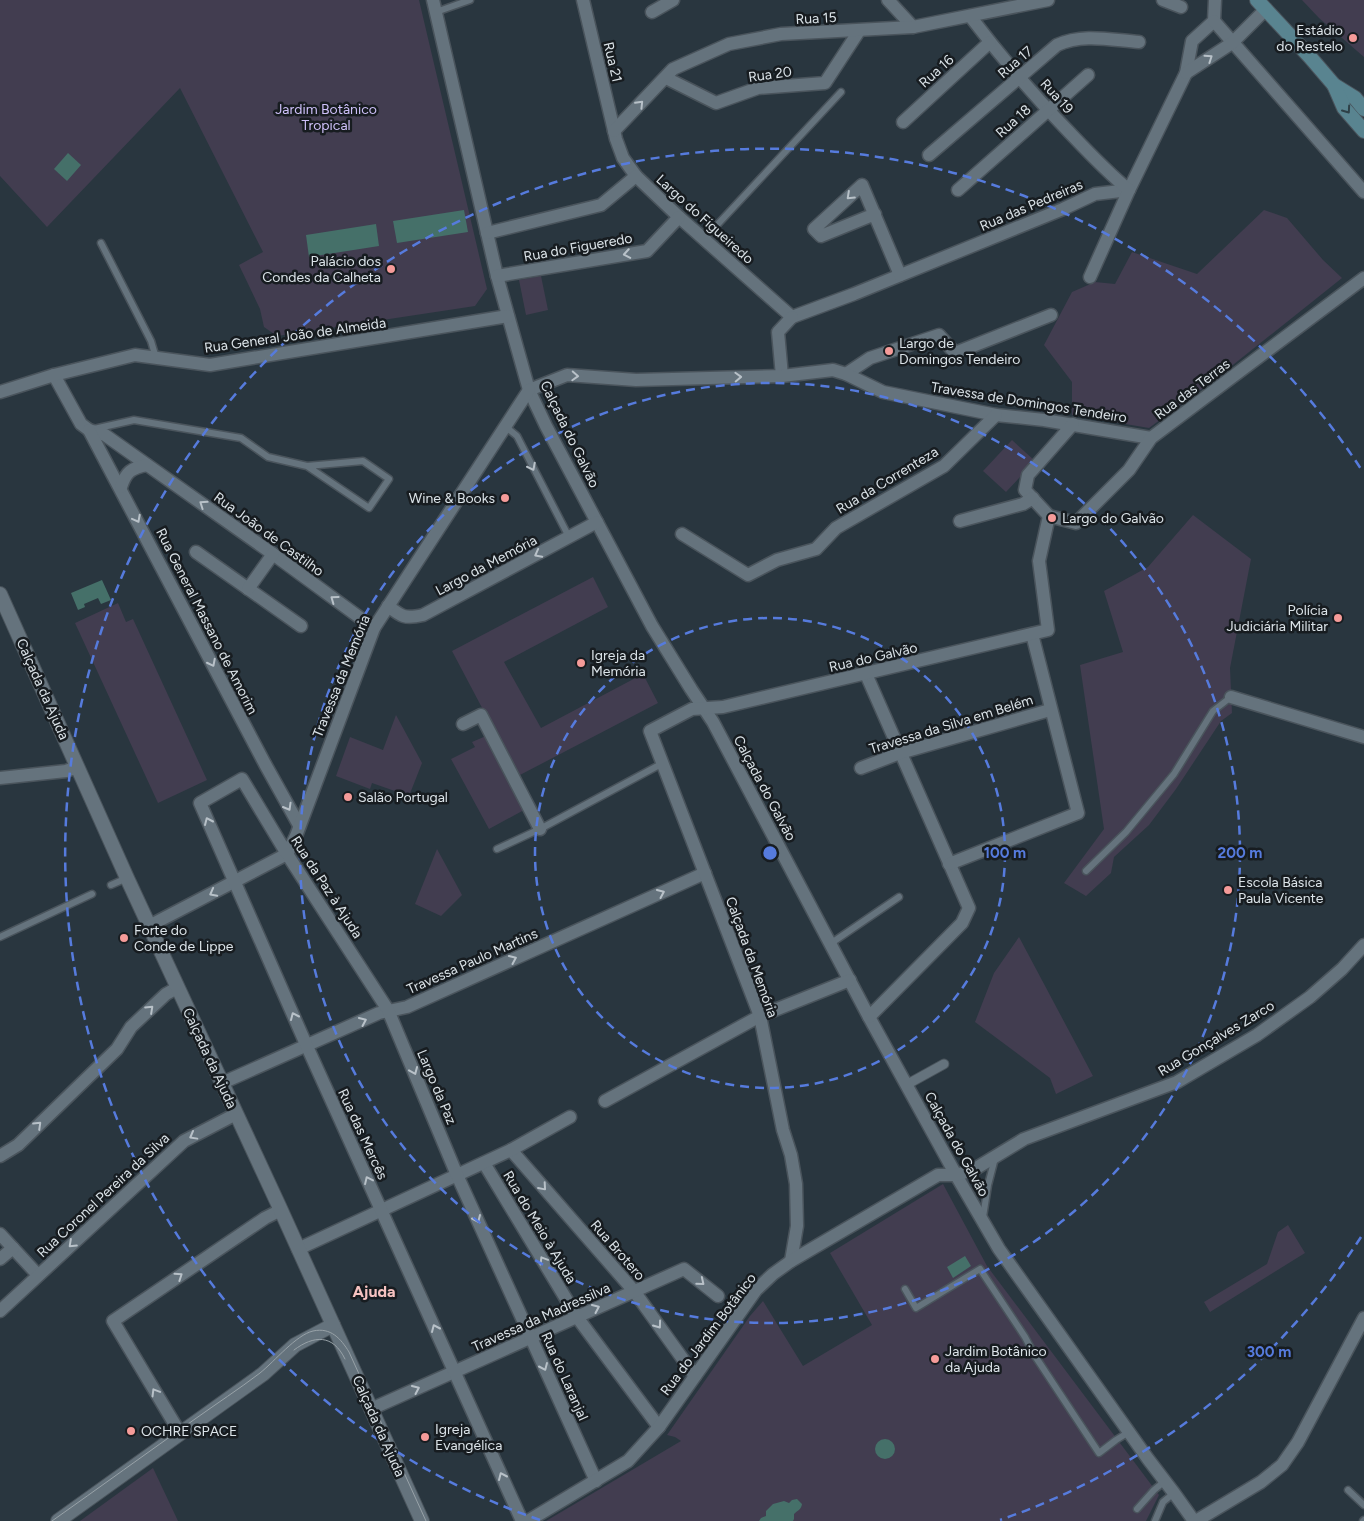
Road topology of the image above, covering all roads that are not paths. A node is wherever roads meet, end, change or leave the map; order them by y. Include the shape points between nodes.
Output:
1 (470, 0) edge
2 (583, 0) edge
3 (674, 0) edge
4 (888, 0) edge
5 (1048, 0) edge
6 (1163, 0) edge
7 (1215, 0) edge
8 (1262, 3) edge
9 (435, 6) edge
10 (1181, 7) dead end
11 (652, 12) dead end
12 (970, 16) junction
13 (1214, 21) junction
14 (913, 27) junction
15 (859, 30) junction
16 (990, 42) junction
17 (1139, 42) dead end
18 (1232, 43) junction
19 (1186, 73) junction
20 (1088, 75) dead end
21 (1020, 77) junction
22 (666, 78) junction
23 (1334, 85) junction
24 (841, 92) dead end
25 (1364, 108) edge
26 (1048, 110) junction
27 (903, 122) dead end
28 (614, 130) junction
29 (1364, 131) edge
30 (929, 155) dead end
31 (636, 176) junction
32 (958, 190) dead end
33 (1128, 190) junction
34 (1364, 192) edge
35 (875, 214) junction
36 (679, 217) junction
37 (487, 233) junction
38 (704, 239) junction
39 (101, 243) dead end
40 (900, 275) junction
41 (497, 276) junction
42 (1090, 277) dead end
43 (1364, 278) edge
44 (1051, 315) dead end
45 (508, 316) junction
46 (792, 317) junction
47 (156, 358) junction
48 (846, 374) junction
49 (54, 375) junction
50 (782, 376) junction
51 (529, 390) junction
52 (0, 392) edge
53 (996, 415) junction
54 (1072, 424) junction
55 (506, 427) junction
56 (89, 430) junction
57 (1151, 438) junction
58 (147, 465) junction
59 (307, 466) junction
60 (121, 487) junction
61 (1033, 498) junction
62 (1049, 516) junction
63 (960, 521) dead end
64 (597, 522) junction
65 (678, 531) dead end
66 (569, 538) junction
67 (196, 552) dead end
68 (273, 554) junction
69 (248, 589) junction
70 (0, 594) edge
71 (388, 606) junction
72 (301, 626) dead end
73 (374, 628) junction
74 (1032, 634) junction
75 (866, 674) junction
76 (1231, 697) joint
77 (704, 708) junction
78 (1050, 710) junction
79 (464, 724) dead end
80 (650, 731) joint
81 (1364, 737) edge
82 (900, 753) junction
83 (663, 763) junction
84 (77, 767) junction
85 (861, 768) dead end
86 (0, 778) edge
87 (242, 779) joint
88 (299, 825) junction
89 (540, 829) junction
90 (498, 849) dead end
91 (287, 854) junction
92 (949, 864) junction
93 (1086, 871) dead end
94 (705, 873) junction
95 (127, 878) junction
96 (234, 882) junction
97 (111, 885) dead end
98 (92, 894) dead end
99 (899, 897) dead end
100 (149, 926) junction
101 (0, 937) edge
102 (830, 944) junction
103 (1364, 945) edge
104 (850, 980) junction
105 (177, 988) junction
106 (388, 1010) junction
107 (760, 1016) junction
108 (869, 1017) junction
109 (307, 1046) junction
110 (944, 1064) dead end
111 (222, 1083) junction
112 (906, 1085) junction
113 (605, 1101) dead end
114 (236, 1114) junction
115 (570, 1117) dead end
116 (511, 1150) junction
117 (0, 1156) edge
118 (996, 1156) junction
119 (484, 1163) junction
120 (457, 1175) junction
121 (956, 1175) junction
122 (281, 1210) junction
123 (382, 1210) junction
124 (982, 1220) junction
125 (0, 1234) edge
126 (13, 1248) junction
127 (298, 1249) junction
128 (0, 1260) edge
129 (791, 1261) junction
130 (38, 1275) junction
131 (905, 1289) dead end
132 (634, 1291) junction
133 (718, 1296) dead end
134 (0, 1311) edge
135 (577, 1317) junction
136 (1364, 1318) edge
137 (333, 1325) junction
138 (531, 1338) junction
139 (455, 1372) junction
140 (695, 1376) junction
141 (371, 1409) junction
142 (658, 1427) junction
143 (1129, 1432) junction
144 (180, 1433) junction
145 (596, 1481) junction
146 (1166, 1481) junction
147 (1348, 1490) dead end
148 (1174, 1492) junction
149 (1364, 1505) edge
150 (1137, 1509) dead end
151 (58, 1521) edge
152 (422, 1521) edge
153 (522, 1521) edge
154 (528, 1521) edge
155 (1155, 1521) edge
156 (1195, 1521) edge

1 - 9 lane, Calçada do Galvão
2 - 28 street, Rua 21
3 - 11 street
4 - 14 street
5 - 12 street, Rua 15
6 - 10 street
7 - 13 street
8 - 18 street
8 - 23 main road
9 - 37 street, Calçada do Galvão
12 - 14 street, Rua 15
12 - 16 street, Rua 19
13 - 18 street
13 - 19 street via 1192,41
14 - 15 street, Rua 15
15 - 22 street, Rua 15 via 782,34 728,44 673,69
15 - 22 street, Rua 20 via 825,83 758,88 716,103
16 - 21 street, Rua 19
16 - 27 street, Rua 16
17 - 21 street, Rua 17 via 1082,38 1066,41
19 -> 18 street
18 - 34 street
19 - 33 street
20 - 26 street, Rua 18
21 - 26 street, Rua 19
21 - 30 street, Rua 17
28 -> 22 street, Rua 15
23 - 25 main road
23 -> 29 main road via 1344,108
24 - 38 lane
26 - 32 street, Rua 18
26 - 33 street, Rua 19
28 - 31 street, Largo do Figueiredo via 623,158
31 - 36 street, Largo do Figueiredo
31 - 37 street via 601,205
33 - 40 street, Rua das Pedreiras via 1096,194
33 - 42 street
35 -> 35 street via 862,184 814,229 821,236
35 - 40 street
36 - 38 street, Largo do Figueiredo
36 -> 41 street, Rua do Figueredo via 648,251
37 - 41 street, Calçada do Galvão
38 - 46 street, Largo do Figueiredo
39 - 47 lane via 151,341
40 - 46 street, Rua das Pedreiras
41 - 45 street, Calçada do Galvão
43 - 57 street, Rua das Terras
44 - 48 street via 955,353 939,335 870,358
45 - 47 street, Rua General João de Almeida via 210,365
45 - 51 street, Calçada do Galvão
46 - 50 street via 778,332
47 - 49 street, Rua General João de Almeida via 135,355
48 - 50 street via 833,370
48 - 53 street, Travessa de Domingos Tendeiro via 883,392
49 - 52 street, Rua General João de Almeida
49 - 56 street, Rua João de Castilho via 81,424
51 -> 50 street via 567,375 636,380
51 - 55 street, Travessa da Memória
51 - 64 street, Calçada do Galvão
53 - 54 street, Travessa de Domingos Tendeiro
53 - 65 street, Rua da Correnteza via 944,466 836,528 816,549 777,560 748,575
54 - 57 street, Travessa de Domingos Tendeiro
54 - 61 street via 1028,475 1025,490
55 -> 66 lane via 517,436
55 - 71 street, Travessa da Memória
56 - 58 street, Rua João de Castilho via 104,435
56 - 59 lane via 134,420 241,438 268,457
56 - 60 street, Rua General Massano de Amorim
57 - 62 street, Rua das Terras via 1129,470 1076,523
58 - 60 street via 128,472
68 -> 58 street, Rua João de Castilho
59 - 59 lane via 363,461 389,479 369,508
60 -> 88 street, Rua General Massano de Amorim
61 - 62 street
61 - 63 street via 1023,504
62 - 74 street, Rua do Galvão via 1039,561 1048,630
64 - 66 street, Largo da Memória
64 - 77 street, Calçada do Galvão via 652,626
66 -> 71 street, Largo da Memória via 423,615 409,618
67 - 69 street
68 - 69 street
73 -> 68 street, Rua João de Castilho
69 - 72 street
70 - 84 street, Calçada da Ajuda
71 - 73 street, Travessa da Memória
73 - 88 street, Travessa da Memória
74 - 75 street, Rua do Galvão
74 - 78 street
75 - 77 street, Rua do Galvão via 723,707
75 - 82 street
76 - 81 street
76 - 93 lane via 1213,711 1174,774 1126,832
77 - 80 street, Rua do Galvão via 692,709
77 - 102 street, Calçada do Galvão
78 - 82 street, Travessa da Silva em Belém
78 - 92 street via 1078,813
79 - 89 street via 481,715
80 - 83 street, Calçada da Memória
82 - 85 street, Travessa da Silva em Belém
82 - 92 street
83 - 89 lane
83 - 94 street, Calçada da Memória
84 - 86 street
84 - 95 street, Calçada da Ajuda
87 - 91 street, Rua da Paz à Ajuda
96 -> 87 street, Rua das Mercês via 200,804
88 - 91 street, Travessa da Memória
89 - 90 lane
91 - 96 street
91 - 106 street, Rua da Paz à Ajuda
92 - 108 street via 969,908 962,923
106 -> 94 street, Travessa Paulo Martins via 407,1007
94 - 107 street, Calçada da Memória
95 - 97 lane
95 - 100 street, Calçada da Ajuda
96 -> 100 street
109 -> 96 street, Rua das Mercês
98 - 101 lane
99 - 102 lane
100 - 105 street, Calçada da Ajuda
102 - 104 street, Calçada do Galvão
103 - 118 street, Rua Gonçalves Zarco via 1302,1003 1177,1082 1024,1139
104 - 107 street
104 - 108 street, Calçada do Galvão
105 - 111 street, Calçada da Ajuda
117 -> 105 street via 18,1145 118,1049 131,1027 166,994
109 -> 106 street, Travessa Paulo Martins
106 -> 120 street, Largo da Paz
107 - 113 street
107 - 129 street, Calçada da Memória via 796,1184 797,1226
108 - 112 street, Calçada do Galvão
109 - 111 street, Travessa Paulo Martins
123 -> 109 street, Rua das Mercês
110 - 112 street
111 - 114 street, Calçada da Ajuda
112 - 121 street, Calçada do Galvão
114 - 122 street, Calçada da Ajuda
114 -> 130 street, Rua Coronel Pereira da Silva via 184,1141
115 - 116 street
116 - 119 street
116 -> 132 street, Rua Brotero
118 - 121 street, Rua Gonçalves Zarco
118 - 124 lane
119 - 120 street
135 -> 119 street, Rua do Meio à Ajuda
120 - 123 street
120 -> 138 street, Rua do Laranjal
121 - 124 street, Calçada do Galvão
121 - 129 street, Rua do Jardim Botânico via 938,1175
122 - 127 street, Calçada da Ajuda
144 -> 122 street via 112,1321
123 - 127 street
139 -> 123 street, Rua das Mercês
124 - 143 street, Calçada do Galvão via 999,1249
125 - 126 street
126 - 128 street
126 - 130 street
127 - 137 street, Calçada da Ajuda
129 - 140 street, Rua do Jardim Botânico via 756,1290
130 - 134 street, Rua Coronel Pereira da Silva
131 - 143 lane via 916,1308 980,1268 1099,1453
132 -> 133 street, Travessa da Madressilva via 684,1269
135 -> 132 street, Travessa da Madressilva
132 -> 140 street, Rua Brotero
135 - 138 street, Travessa da Madressilva
135 - 142 street, Rua do Meio à Ajuda
136 - 156 street via 1298,1442 1282,1465 1261,1482
137 - 141 street, Calçada da Ajuda
137 - 144 street via 295,1345 263,1374
138 - 139 street, Travessa da Madressilva
138 -> 145 street, Rua do Laranjal
141 -> 139 street, Travessa da Madressilva
153 -> 139 street, Rua das Mercês
140 - 142 street, Rua do Jardim Botânico
141 - 152 street, Calçada da Ajuda
142 - 145 street, Rua do Jardim Botânico via 628,1461
143 - 146 street, Calçada do Galvão
144 - 151 street
145 - 154 street, Rua do Jardim Botânico
146 - 148 street, Calçada do Galvão
146 - 150 lane
147 - 149 lane
148 - 155 lane via 1163,1502
148 - 156 street, Calçada do Galvão

